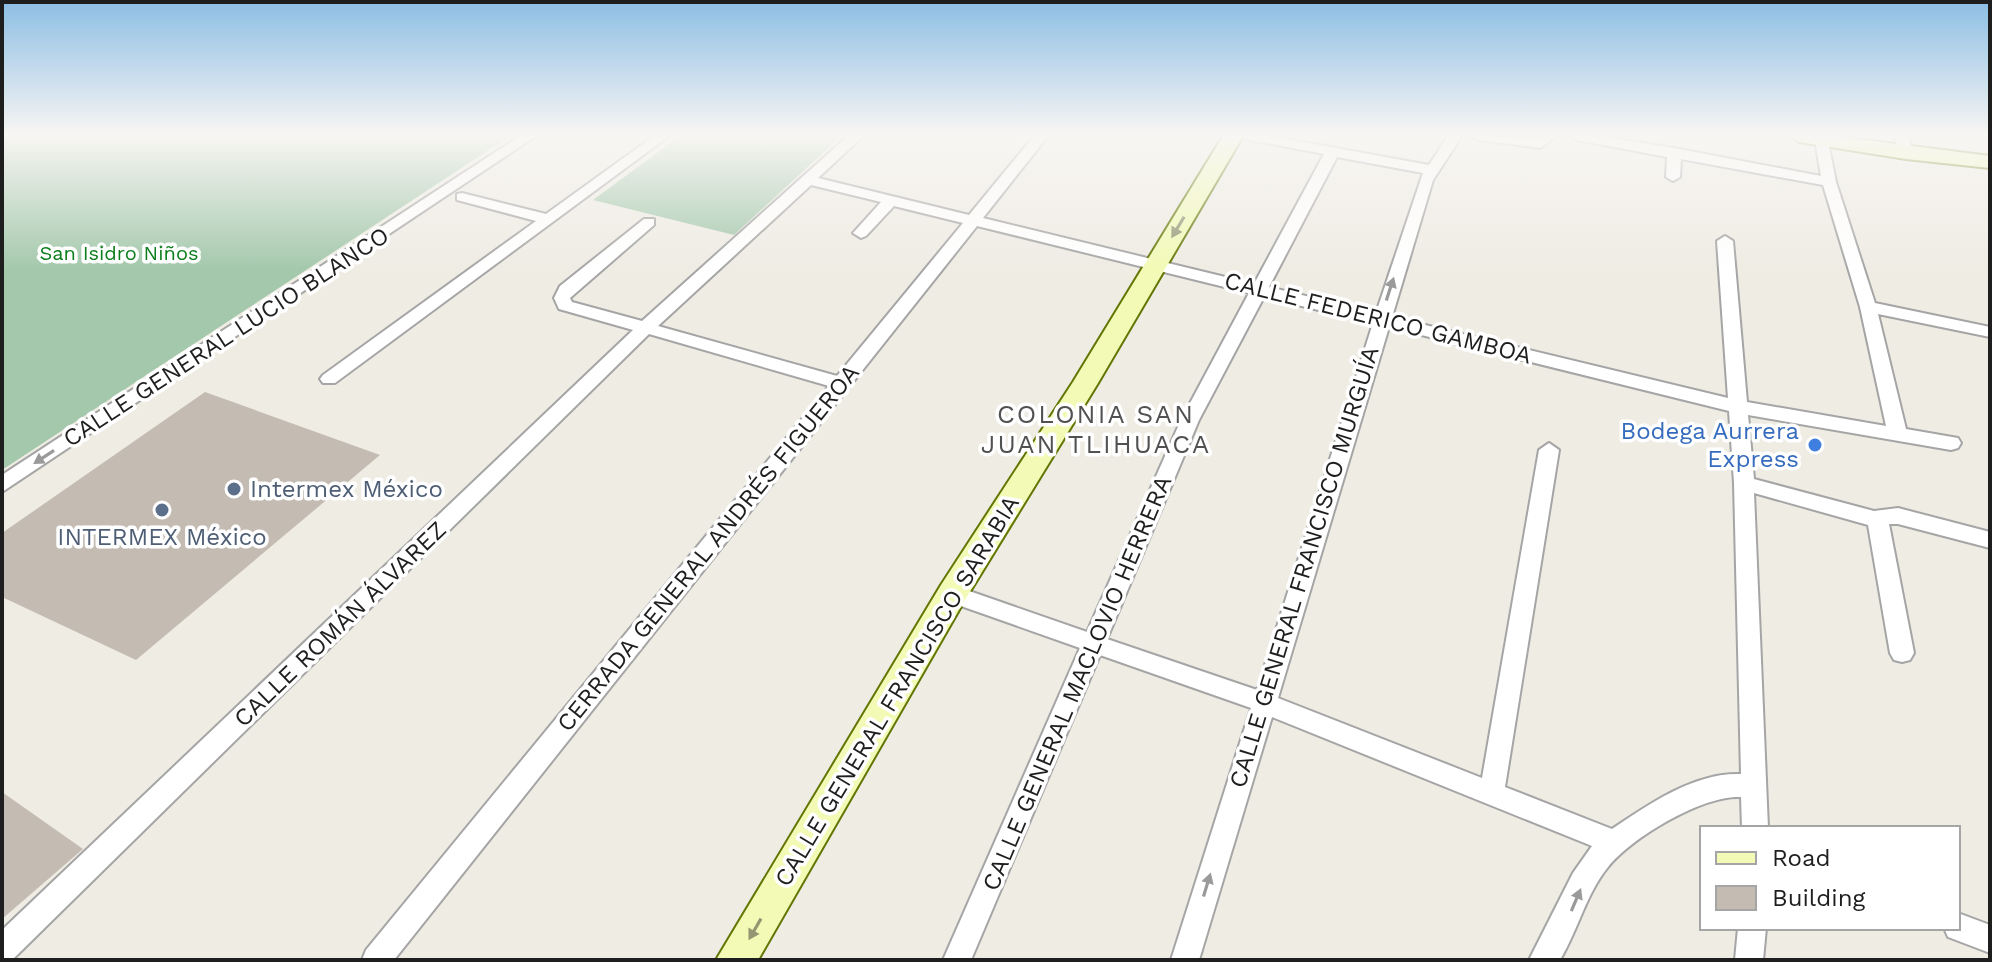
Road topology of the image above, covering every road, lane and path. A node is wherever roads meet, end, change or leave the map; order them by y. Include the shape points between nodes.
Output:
1 (472, 181) edge
2 (600, 181) edge
3 (806, 181) edge
4 (811, 181) edge
5 (1005, 181) edge
6 (1207, 181) edge
7 (1317, 181) edge
8 (1427, 181) edge
9 (1823, 181) edge
10 (1829, 182) joint
11 (463, 188) junction
12 (891, 200) junction
13 (548, 219) junction
14 (974, 219) junction
15 (649, 222) dead end
16 (861, 233) dead end
17 (1725, 241) dead end
18 (1156, 265) junction
19 (1259, 290) junction
20 (1868, 307) junction
21 (1381, 318) junction
22 (644, 329) junction
23 (1990, 332) edge
24 (329, 379) dead end
25 (841, 383) junction
26 (1739, 407) junction
27 (1898, 435) junction
28 (1951, 443) dead end
29 (1549, 450) dead end
30 (1744, 483) junction
31 (2, 485) edge
32 (1878, 520) junction
33 (1990, 540) edge
34 (952, 594) junction
35 (1096, 642) junction
36 (1902, 653) dead end
37 (1262, 702) junction
38 (1754, 787) junction
39 (1492, 791) junction
40 (1755, 826) edge
41 (1614, 842) junction
42 (1960, 928) edge
43 (1752, 930) edge
44 (1990, 939) edge
45 (2, 950) edge
46 (376, 960) edge
47 (736, 960) edge
48 (957, 960) edge
49 (1185, 960) edge
50 (1543, 960) edge
51 (1749, 960) edge

1 - 11 street, CALLE GENERAL LUCIO BLANCO
2 - 13 street
3 - 22 street, CALLE ROMÁN ÁLVAREZ
4 - 12 street, CALLE FEDERICO GAMBOA
5 - 14 street, CERRADA GENERAL ANDRÉS FIGUEROA
6 -> 18 street, CALLE GENERAL FRANCISCO SARABIA
7 - 19 street, CALLE GENERAL MACLOVIO HERRERA
21 -> 8 street, CALLE GENERAL FRANCISCO MURGUÍA
9 - 10 street
10 - 20 street
11 - 13 street
11 -> 31 street, CALLE GENERAL LUCIO BLANCO via 416,211
12 - 14 street, CALLE FEDERICO GAMBOA
12 - 16 street
13 - 24 street
14 - 18 street, CALLE FEDERICO GAMBOA
14 - 25 street, CERRADA GENERAL ANDRÉS FIGUEROA
15 - 22 street via 562,298 574,309
17 - 26 street
18 - 19 street, CALLE FEDERICO GAMBOA
18 - 34 street, CALLE GENERAL FRANCISCO SARABIA
19 - 21 street, CALLE FEDERICO GAMBOA
19 - 35 street, CALLE GENERAL MACLOVIO HERRERA via 1190,420
20 - 23 street
20 - 27 street
21 - 26 street, CALLE FEDERICO GAMBOA
21 - 37 street, CALLE GENERAL FRANCISCO MURGUÍA
22 - 25 street
22 - 45 street, CALLE ROMÁN ÁLVAREZ
25 - 46 street, CERRADA GENERAL ANDRÉS FIGUEROA
26 - 27 street, CALLE FEDERICO GAMBOA
26 - 30 street
27 - 28 street, CALLE FEDERICO GAMBOA
29 - 39 street
30 - 32 street
30 - 38 street
32 - 33 street via 1898,516
32 - 36 street
34 - 35 street
34 -> 47 street, CALLE GENERAL FRANCISCO SARABIA
35 - 37 street
35 - 48 street, CALLE GENERAL MACLOVIO HERRERA
37 - 39 street
49 -> 37 street, CALLE GENERAL FRANCISCO MURGUÍA
38 - 40 street
38 - 41 street via 1728,785 1701,792
39 - 41 street
50 -> 41 street via 1592,867
42 - 44 street
43 - 51 street

